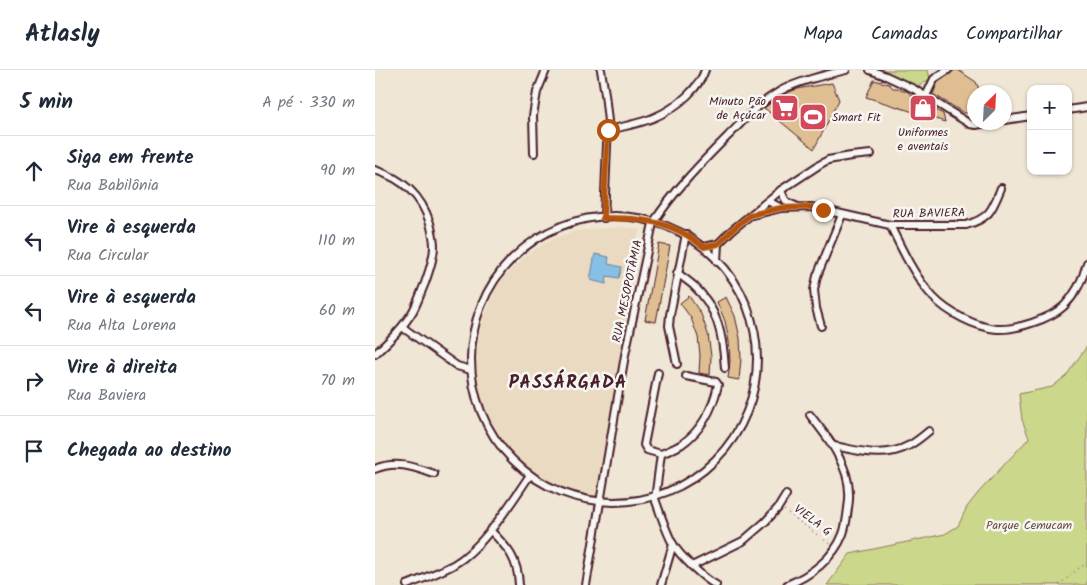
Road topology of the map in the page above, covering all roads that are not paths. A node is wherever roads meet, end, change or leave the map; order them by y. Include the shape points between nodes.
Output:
1 (546, 70) edge
2 (601, 70) edge
3 (705, 70) edge
4 (846, 70) edge
5 (870, 70) edge
6 (948, 70) edge
7 (933, 71) edge
8 (935, 80) junction
9 (926, 96) junction
10 (1087, 106) edge
11 (1072, 109) edge
12 (1027, 117) edge
13 (1012, 119) edge
14 (967, 122) edge
15 (608, 130) junction
16 (535, 153) dead end
17 (871, 154) dead end
18 (375, 170) edge
19 (1001, 188) dead end
20 (781, 190) junction
21 (768, 201) junction
22 (799, 207) junction
23 (781, 208) junction
24 (842, 214) junction
25 (750, 215) junction
26 (603, 218) junction
27 (653, 223) junction
28 (890, 225) junction
29 (686, 234) junction
30 (718, 244) junction
31 (704, 247) junction
32 (717, 261) junction
33 (1087, 263) edge
34 (677, 274) junction
35 (821, 326) dead end
36 (402, 327) junction
37 (375, 354) edge
38 (677, 364) dead end
39 (725, 368) dead end
40 (471, 370) junction
41 (658, 373) dead end
42 (687, 376) dead end
43 (810, 414) dead end
44 (929, 431) dead end
45 (834, 446) junction
46 (661, 454) junction
47 (375, 469) edge
48 (434, 474) dead end
49 (530, 475) junction
50 (786, 495) dead end
51 (655, 499) junction
52 (599, 502) junction
53 (490, 530) junction
54 (673, 544) junction
55 (692, 566) junction
56 (407, 585) edge
57 (519, 585) edge
58 (586, 585) edge
59 (661, 585) edge
60 (716, 585) edge
61 (787, 585) edge

1 - 16 street via 537,92 533,116
2 - 15 street
3 - 15 street via 699,83 669,111 649,120
4 - 27 street, RUA MESOPOTÂMIA via 782,90 762,102 678,189
5 - 9 street
6 - 8 street
7 - 8 street
8 - 9 street
9 - 14 street
10 - 11 street
12 - 13 street
15 - 26 street
17 - 20 street via 828,160
18 - 36 street via 399,180 420,200 433,234 433,257 427,277 413,311
19 - 28 street, RUA BAVIERA via 994,207 976,222 966,225
20 - 21 street
20 - 22 street via 785,201
21 - 23 street
21 - 25 street
22 - 23 street, RUA BAVIERA
22 - 24 street, RUA BAVIERA
23 - 25 street, RUA BAVIERA
24 - 28 street, RUA BAVIERA
24 - 35 street via 814,290
25 - 30 street
26 - 27 street via 632,218
26 - 40 street via 571,223 533,240 496,276 476,321
27 - 29 street
27 - 52 street, RUA MESOPOTÂMIA
28 - 33 street via 910,264 934,298 951,312 981,326 1019,328 1043,319 1063,306 1077,290
29 - 31 street
29 - 34 street
30 - 31 street
30 - 32 street
31 - 32 street
32 - 51 street via 731,277 752,317 757,362 749,408 739,431 718,459 682,486
34 - 38 street via 669,326
34 - 39 street via 693,286 711,308 719,324
36 - 37 street
36 - 40 street via 457,366
40 - 49 street via 474,394 491,434
41 - 46 street via 644,445 647,450
42 - 46 street via 716,382 716,394 696,432 682,444
43 - 45 street
44 - 45 street via 909,445 884,454
45 - 61 street via 848,485 849,503 843,536 819,566
46 - 51 street
47 - 48 street via 383,465 410,465
49 - 52 street
49 - 53 street
50 - 55 street via 765,522 743,541
51 - 52 street
51 - 54 street
52 - 58 street, RUA MESOPOTÂMIA
53 - 56 street via 474,549 453,565
53 - 57 street via 515,560
54 - 55 street
54 - 59 street
55 - 60 street

